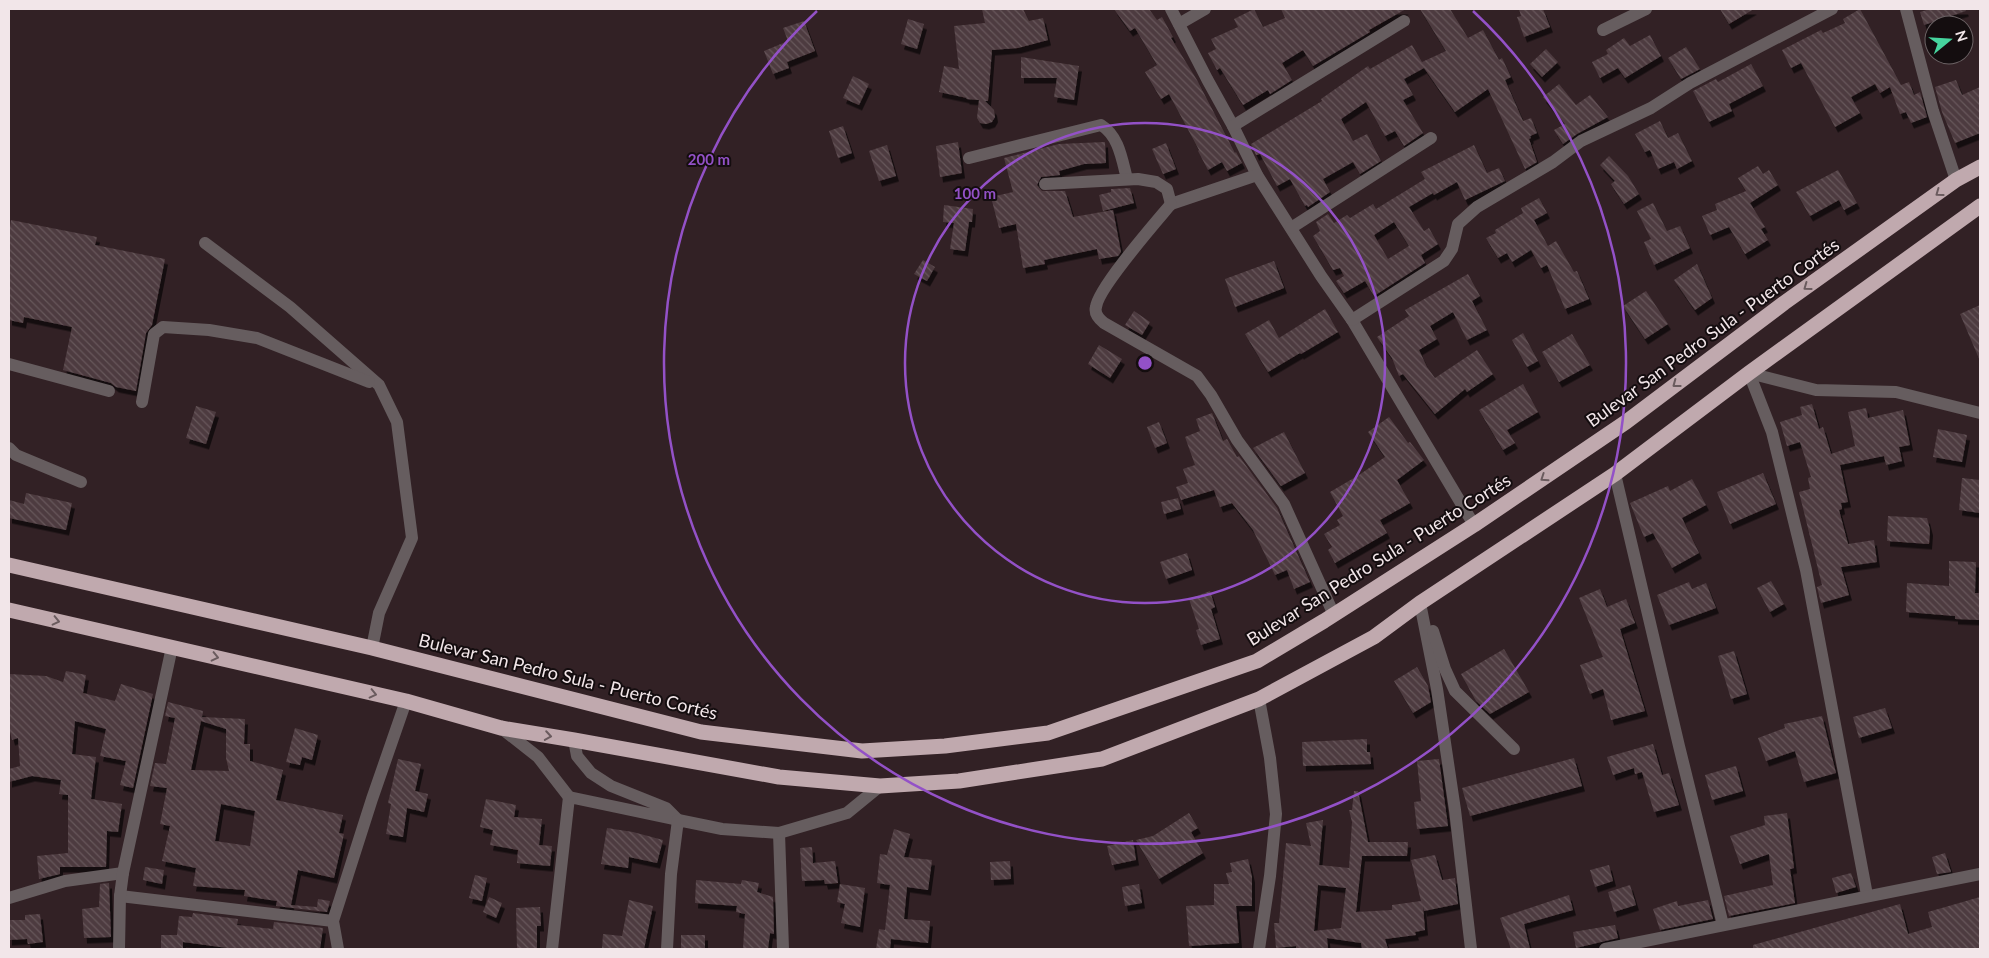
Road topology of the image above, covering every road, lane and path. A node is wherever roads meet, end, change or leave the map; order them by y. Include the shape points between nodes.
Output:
1 (1171, 9) edge
2 (1205, 9) edge
3 (1646, 9) edge
4 (1832, 9) edge
5 (1906, 9) edge
6 (1404, 21) dead end
7 (1179, 24) junction
8 (1603, 30) dead end
9 (1233, 126) junction
10 (1431, 138) dead end
11 (969, 158) dead end
12 (1980, 167) edge
13 (1257, 175) junction
14 (1127, 179) junction
15 (1956, 180) junction
16 (1045, 184) dead end
17 (1171, 204) junction
18 (1980, 206) edge
19 (1291, 228) junction
20 (205, 243) dead end
21 (1352, 320) junction
22 (9, 364) edge
23 (1749, 372) junction
24 (379, 385) junction
25 (109, 391) dead end
26 (142, 402) dead end
27 (1980, 413) edge
28 (9, 448) edge
29 (1615, 474) junction
30 (80, 482) dead end
31 (1474, 525) junction
32 (9, 566) edge
33 (1423, 601) junction
34 (9, 610) edge
35 (1334, 615) junction
36 (172, 647) junction
37 (372, 648) junction
38 (1259, 700) junction
39 (406, 701) junction
40 (501, 728) junction
41 (574, 740) junction
42 (1514, 749) dead end
43 (880, 786) junction
44 (569, 797) junction
45 (678, 820) junction
46 (779, 833) junction
47 (123, 873) junction
48 (1980, 874) edge
49 (1867, 895) junction
50 (120, 896) junction
51 (9, 898) edge
52 (333, 921) junction
53 (1723, 925) junction
54 (119, 949) edge
55 (338, 949) edge
56 (552, 949) edge
57 (667, 949) edge
58 (783, 949) edge
59 (1259, 949) edge
60 (1471, 949) edge
61 (1605, 949) edge

1 - 7 street
2 - 7 street
3 - 8 street
4 - 21 street via 1690,83 1651,108 1581,141 1477,207 1458,224 1452,249 1444,261
5 - 15 street via 1933,111
6 - 9 street
7 - 9 street
9 - 13 street
10 - 19 street
11 - 14 street via 1101,125 1110,131 1121,154
12 - 15 highway, Bulevar San Pedro Sula - Puerto Cortés
13 - 17 street
13 - 19 street
14 - 16 street
14 - 17 street via 1156,182 1167,189
15 -> 31 highway, Bulevar San Pedro Sula - Puerto Cortés via 1784,303 1626,422
17 - 35 street via 1108,283 1096,306 1097,316 1197,376 1284,504
18 - 23 highway
19 - 21 street
20 - 24 street via 290,307
21 - 31 street
22 - 25 street
23 - 27 street via 1816,390 1896,392
23 - 29 highway
23 - 49 street via 1772,432 1806,570
24 - 26 street via 257,338 163,327 154,334
24 - 37 street via 397,422 412,538 379,613
28 - 30 street via 16,455
29 - 33 highway
29 - 53 street
31 - 35 highway, Bulevar San Pedro Sula - Puerto Cortés
32 - 37 highway, Bulevar San Pedro Sula - Puerto Cortés
33 - 38 highway via 1374,637
33 - 42 street via 1455,691
33 - 60 street via 1455,810
34 -> 36 highway
35 - 37 highway, Bulevar San Pedro Sula - Puerto Cortés via 1257,661 1048,733 944,746 862,751 701,732
36 -> 39 highway
36 - 47 street
38 - 43 highway via 1102,759 959,781
38 - 59 street via 1276,814
39 - 40 highway
39 - 52 street
40 -> 41 highway
40 - 44 street via 538,757
41 - 43 highway via 779,777
41 - 45 street via 577,756 591,773 612,786 666,808
43 - 46 street via 847,812
44 - 45 street
44 - 56 street
45 - 46 street
45 - 57 street
46 - 58 street
47 - 50 street
47 - 51 street via 65,881
48 - 49 street
49 - 53 street
50 - 52 street
50 - 54 street
52 - 55 street
53 - 61 street

